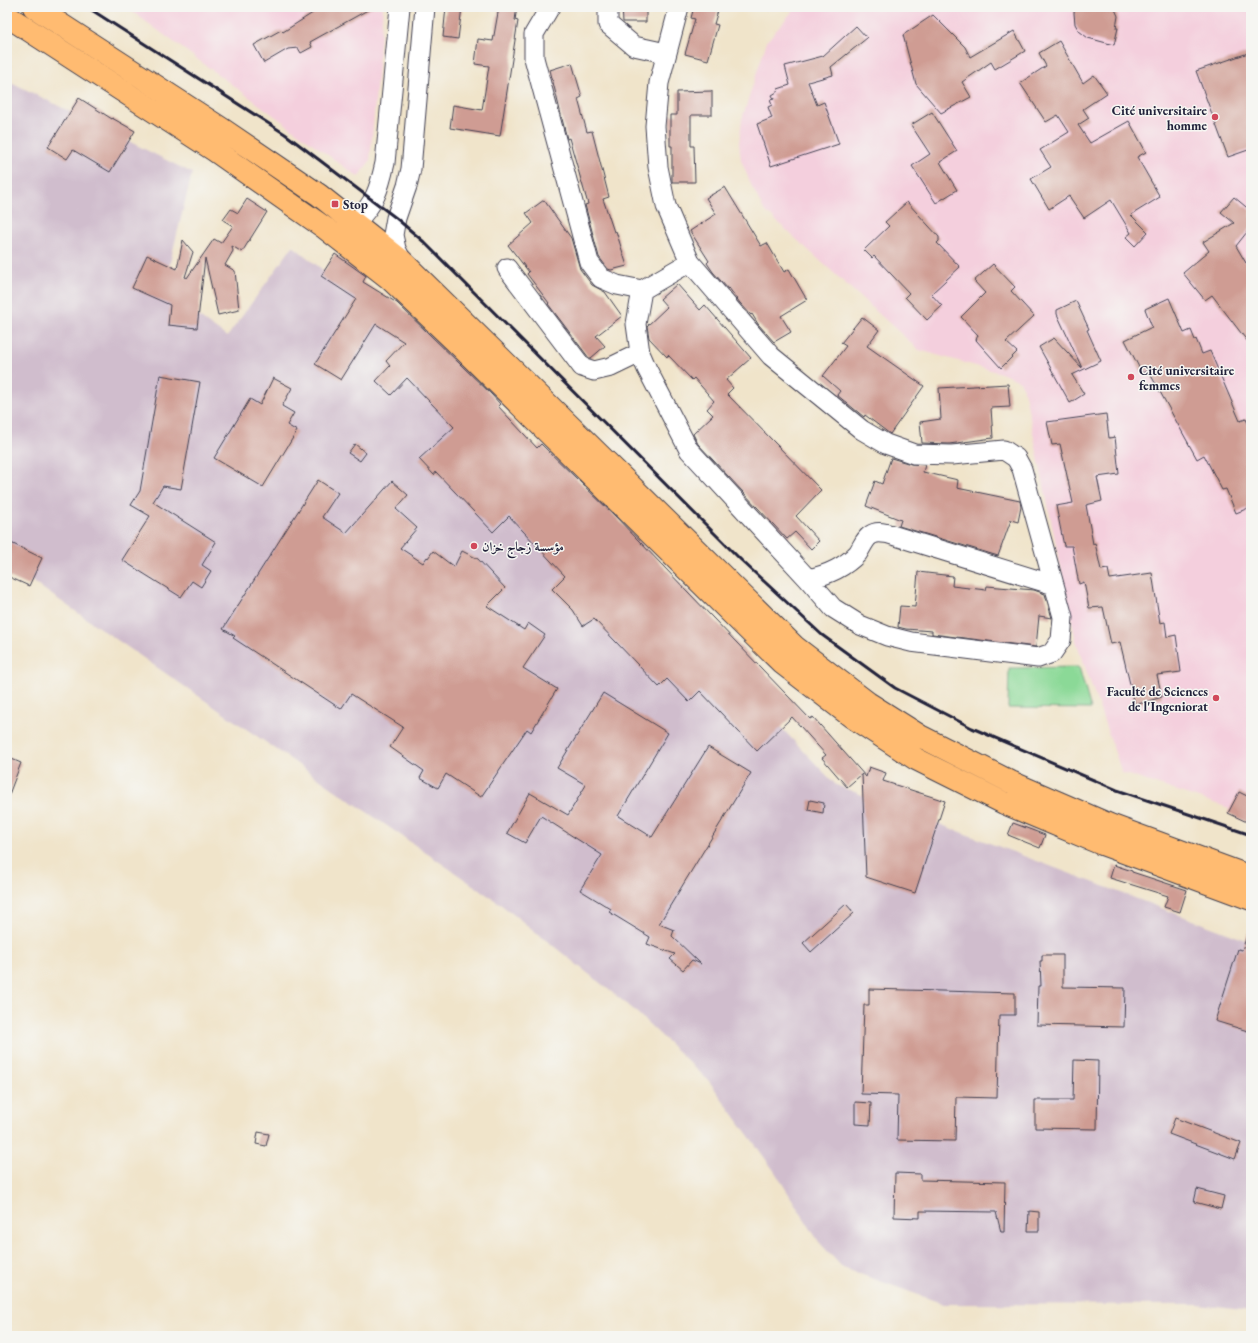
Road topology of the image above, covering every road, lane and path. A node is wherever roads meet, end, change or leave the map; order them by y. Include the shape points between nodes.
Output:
1 (34, 7) edge
2 (400, 7) edge
3 (425, 7) edge
4 (550, 7) edge
5 (608, 7) edge
6 (679, 7) edge
7 (7, 16) edge
8 (666, 53) junction
9 (355, 223) junction
10 (402, 261) junction
11 (690, 262) junction
12 (507, 268) dead end
13 (642, 290) junction
14 (640, 353) junction
15 (808, 579) junction
16 (1054, 585) junction
17 (1251, 877) edge
18 (1251, 899) edge

1 - 9 main road via 222,129 319,195
2 - 9 street via 385,163 373,201
3 - 10 street via 411,169 393,235
4 - 13 street via 534,34 534,58 589,262 601,278 617,285
5 - 8 street via 608,24 634,46
6 - 8 street
7 - 18 main road via 214,150 325,228 389,278 782,663 852,717 916,759 1004,803 1102,844
8 - 11 street via 659,84 655,126 658,167 666,206
9 - 10 main road
10 - 17 main road via 795,647 868,704 920,736 1010,782 1110,825
11 - 13 street
11 - 16 street via 771,356 868,433 886,444 914,454 952,455 1004,450 1016,458 1022,469
12 - 14 street via 582,367 594,371 611,368
13 - 14 street via 636,324
14 - 15 street via 689,450
15 - 16 street via 820,577 839,568 858,552 869,535 876,532
15 - 16 street via 833,608 860,625 887,636 911,642 1038,658 1052,653 1061,640 1063,617

